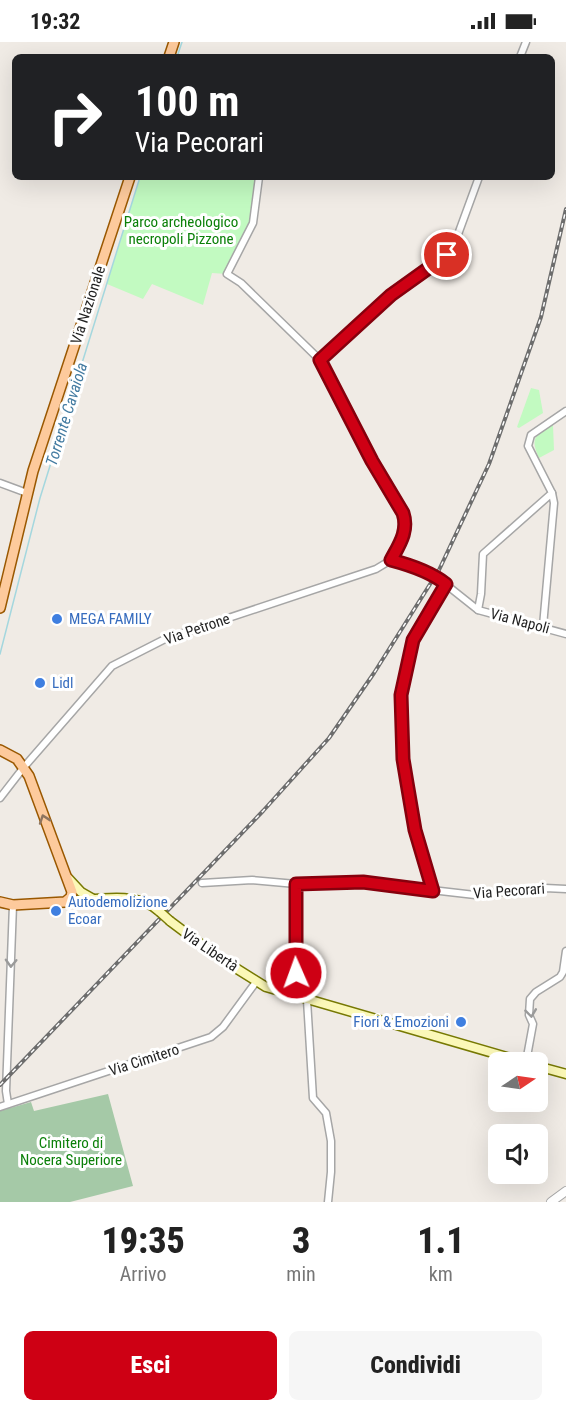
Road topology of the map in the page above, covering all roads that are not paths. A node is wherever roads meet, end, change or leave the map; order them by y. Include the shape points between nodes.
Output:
1 (129, 180) edge
2 (259, 180) edge
3 (478, 180) edge
4 (320, 360) junction
5 (566, 411) edge
6 (0, 483) edge
7 (27, 493) junction
8 (552, 493) junction
9 (391, 560) junction
10 (446, 584) junction
11 (0, 608) edge
12 (478, 610) junction
13 (543, 626) junction
14 (566, 634) edge
15 (0, 750) edge
16 (23, 765) junction
17 (0, 798) edge
18 (64, 874) junction
19 (202, 883) dead end
20 (296, 884) junction
21 (566, 889) edge
22 (433, 891) junction
23 (96, 900) junction
24 (0, 902) edge
25 (65, 902) junction
26 (13, 905) junction
27 (566, 951) edge
28 (294, 970) junction
29 (256, 981) junction
30 (266, 987) junction
31 (285, 993) junction
32 (307, 1000) junction
33 (490, 1052) edge
34 (527, 1052) edge
35 (548, 1069) edge
36 (566, 1074) edge
37 (8, 1104) junction
38 (0, 1107) edge
39 (561, 1196) edge
40 (328, 1202) edge
41 (551, 1202) edge

1 - 7 main road, Via Nazionale
2 - 4 street via 253,223 227,274
3 - 4 street via 447,255 391,295
4 - 9 street via 403,513 404,534
5 - 8 street via 528,441
6 - 7 street
7 - 11 main road, Via Nazionale
8 - 12 street via 483,554
8 - 13 street via 555,503
9 - 10 street
9 - 16 street, Via Petrone via 376,569 165,639 112,666
10 - 12 street, Via Napoli
10 - 22 street via 413,640 401,695 405,771 415,830
12 - 13 street, Via Napoli
13 - 14 street, Via Napoli
15 - 16 main road
16 - 17 street, Via Petrone
18 -> 16 main road
18 - 23 main road via 81,892
18 - 25 main road via 72,892
19 - 20 street, Via Pecorari via 252,880
20 - 22 street, Via Pecorari via 363,882
20 - 28 street
21 - 22 street, Via Pecorari via 476,895
23 - 25 main road, Via Libertà
23 - 29 main road, Via Libertà, bridge via 128,898 153,905 190,938
24 - 26 main road, Via Libertà
25 - 26 main road, Via Libertà
26 -> 37 street
27 -> 34 street via 560,977 530,999 533,1024
28 - 30 street
28 - 31 street
28 - 32 street
29 - 30 main road, Via Libertà
29 - 37 street, Via Cimitero via 231,1018 211,1037
30 - 31 main road, Via Libertà
31 - 32 main road, Via Libertà
32 - 33 main road, Via Libertà
32 - 40 street via 313,1098 326,1113 331,1141
35 - 36 main road
37 - 38 street, Via Cimitero
39 - 41 street

